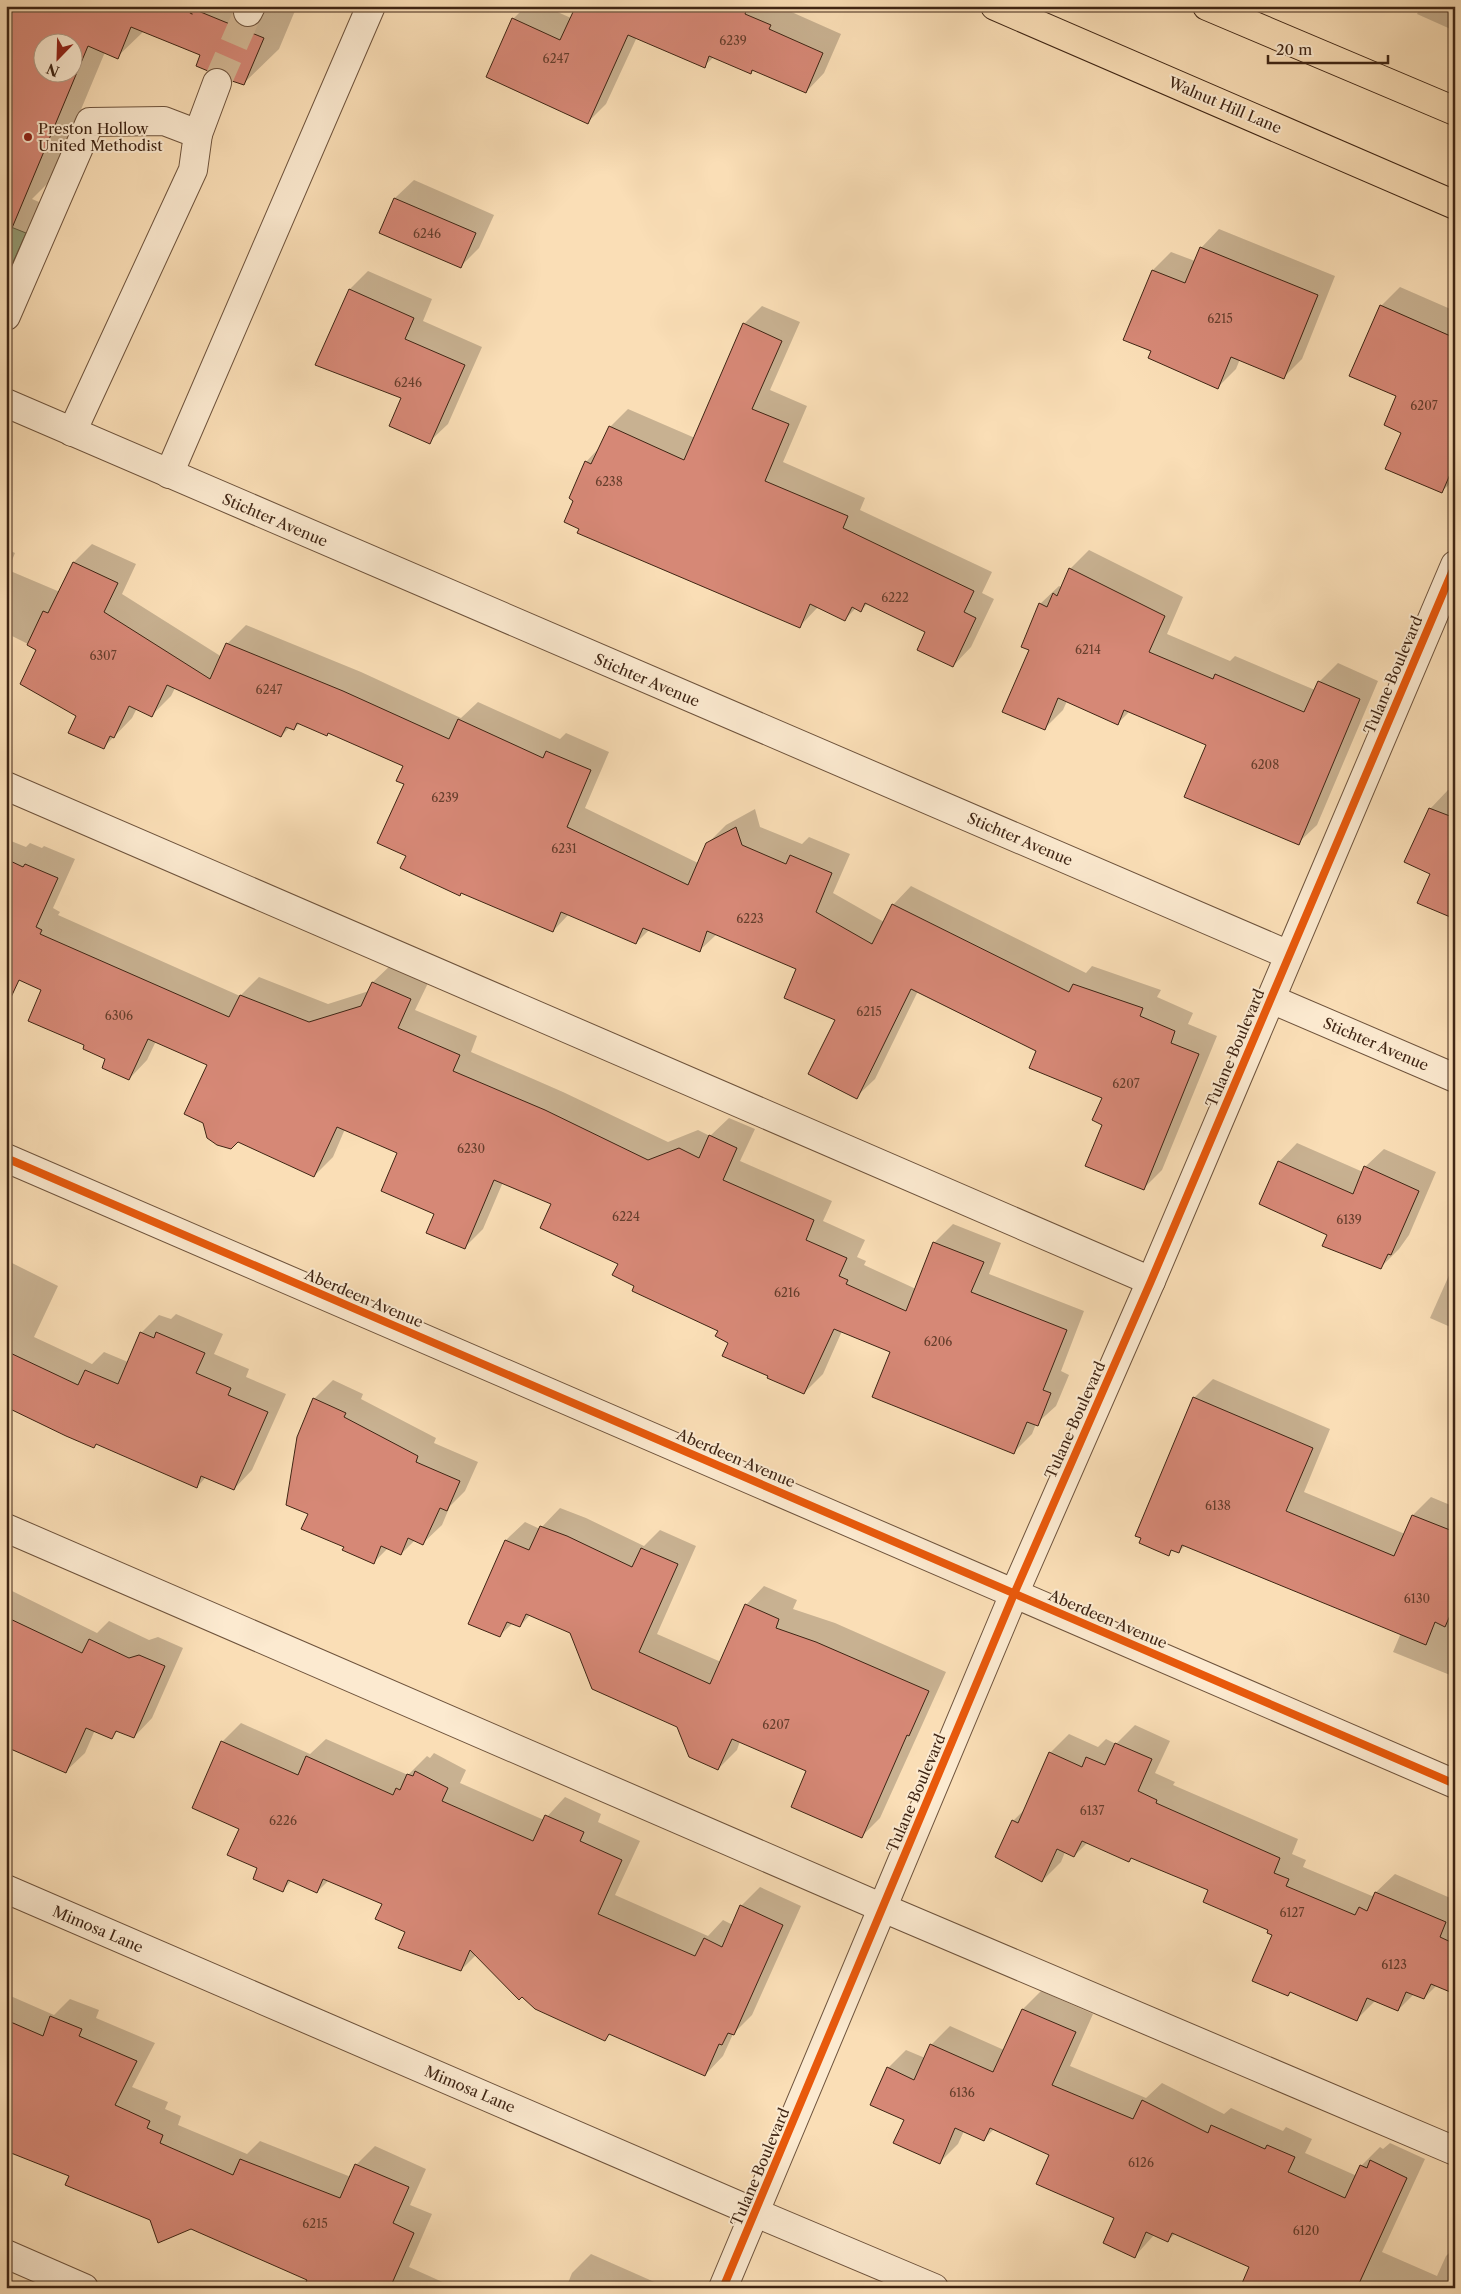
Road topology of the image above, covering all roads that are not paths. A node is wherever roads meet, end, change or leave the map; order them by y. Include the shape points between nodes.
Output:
1 (371, 6) edge
2 (995, 6) edge
3 (1207, 6) edge
4 (217, 83) tunnel mouth
5 (1455, 111) edge
6 (198, 134) junction
7 (1455, 205) edge
8 (6, 316) edge
9 (6, 403) edge
10 (72, 432) junction
11 (168, 474) junction
12 (1455, 565) edge
13 (6, 786) edge
14 (1289, 955) junction
15 (1271, 998) junction
16 (1455, 1078) edge
17 (6, 1158) edge
18 (1151, 1281) junction
19 (6, 1528) edge
20 (1014, 1594) junction
21 (1455, 1784) edge
22 (6, 1889) edge
23 (883, 1908) junction
24 (1455, 2151) edge
25 (756, 2213) junction
26 (6, 2254) edge
27 (84, 2288) edge
28 (723, 2288) edge
29 (934, 2288) edge

1 - 11 street
2 - 7 main road, Walnut Hill Lane
3 - 5 main road
4 - 6 street
6 - 8 street via 164,121 90,122
6 - 10 street via 192,170
9 - 10 street, Stichter Avenue
10 - 11 street, Stichter Avenue
11 - 14 street, Stichter Avenue
12 - 14 street, Tulane Boulevard
13 - 18 street
14 - 15 street, Tulane Boulevard
15 - 16 street, Stichter Avenue
15 - 18 street, Tulane Boulevard
17 - 20 street, Aberdeen Avenue
18 - 20 street, Tulane Boulevard
19 - 23 street
20 - 21 street, Aberdeen Avenue
20 - 23 street, Tulane Boulevard
22 - 25 street, Mimosa Lane
23 - 24 street
23 - 25 street, Tulane Boulevard
25 - 28 street, Tulane Boulevard
25 - 29 street, Mimosa Lane
26 - 27 street

